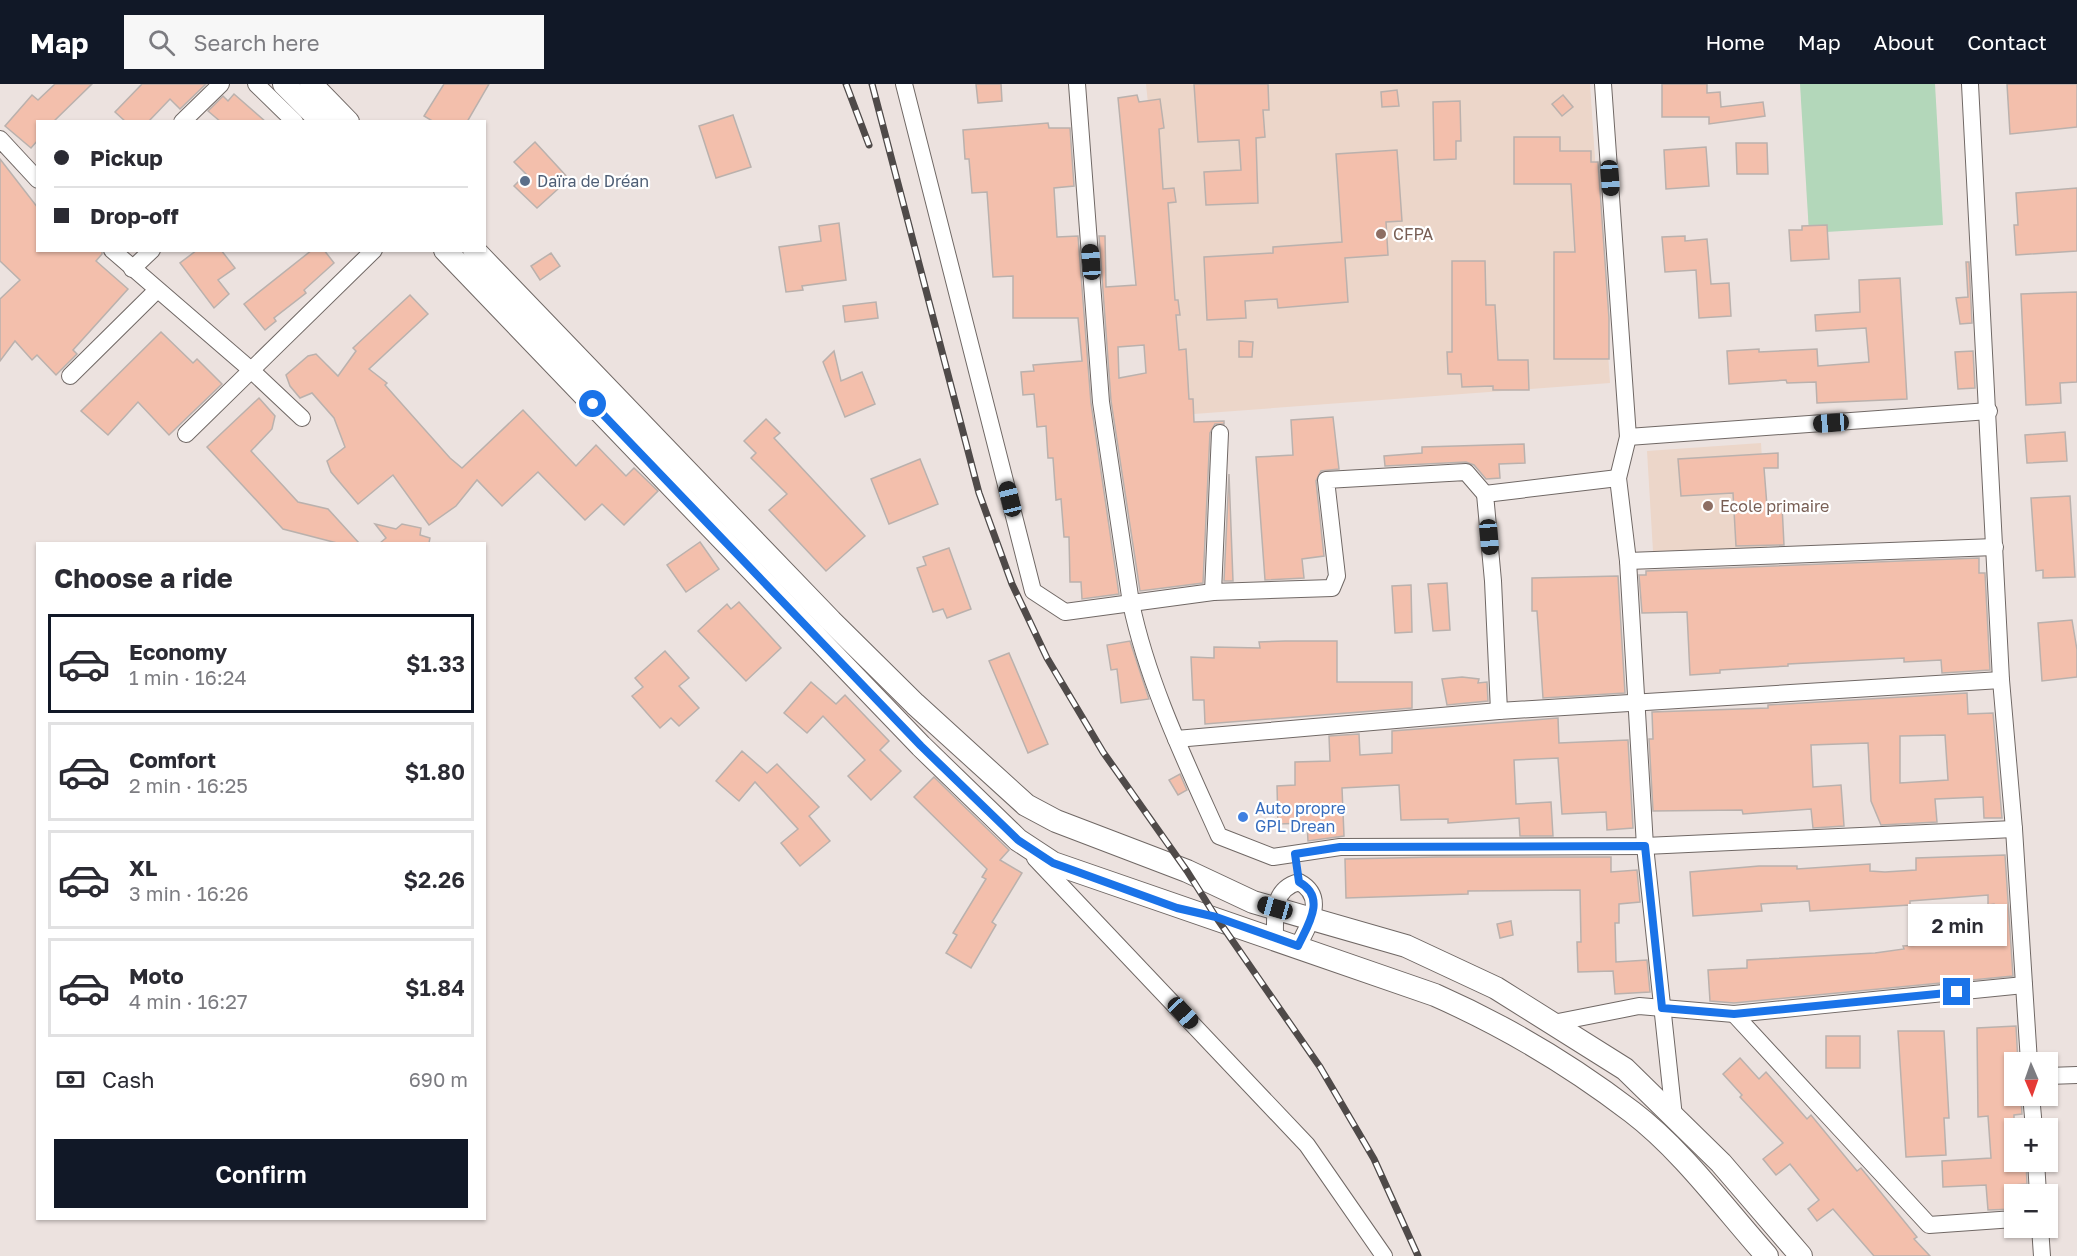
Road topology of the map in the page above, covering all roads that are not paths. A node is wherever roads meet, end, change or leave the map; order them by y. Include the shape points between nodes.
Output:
1 (221, 84) edge
2 (256, 84) edge
3 (284, 84) edge
4 (311, 84) edge
5 (904, 84) edge
6 (1077, 84) edge
7 (1603, 84) edge
8 (1970, 84) edge
9 (184, 120) edge
10 (293, 120) edge
11 (320, 120) edge
12 (346, 120) edge
13 (0, 139) edge
14 (36, 178) edge
15 (114, 252) edge
16 (150, 252) edge
17 (372, 252) edge
18 (447, 252) edge
19 (476, 252) edge
20 (132, 268) junction
21 (157, 290) junction
22 (251, 370) junction
23 (70, 376) dead end
24 (1989, 411) junction
25 (302, 418) dead end
26 (1220, 433) dead end
27 (186, 434) dead end
28 (1628, 437) junction
29 (1618, 478) junction
30 (1485, 494) junction
31 (1995, 547) junction
32 (1628, 561) junction
33 (1213, 592) junction
34 (1131, 603) junction
35 (2001, 680) junction
36 (1637, 701) junction
37 (1499, 711) junction
38 (1176, 739) junction
39 (2014, 829) junction
40 (1018, 840) junction
41 (1645, 846) junction
42 (1295, 854) junction
43 (1299, 882) junction
44 (1275, 908) junction
45 (1312, 919) junction
46 (1275, 938) junction
47 (1298, 946) junction
48 (2024, 985) junction
49 (1662, 1008) junction
50 (1734, 1014) junction
51 (1553, 1023) junction
52 (2028, 1052) edge
53 (2077, 1075) edge
54 (2058, 1076) edge
55 (1674, 1117) junction
56 (2004, 1220) edge
57 (2041, 1238) edge
58 (1384, 1256) edge
59 (1767, 1256) edge
60 (1802, 1256) edge
61 (2042, 1256) edge

1 - 9 street
2 - 10 street
3 - 11 main road
4 - 12 main road
5 - 34 street via 1033,591 1065,612
6 - 34 street via 1101,402
7 - 28 street
8 - 24 street
13 - 14 street
15 - 20 street
16 - 20 street
17 - 22 street
18 - 40 main road via 921,746
19 - 44 main road via 831,621 1026,805
20 - 21 street
21 - 22 street
21 - 23 street
22 - 25 street
22 - 27 street
24 - 28 street
24 - 31 street
26 - 33 street
28 - 29 street
29 - 30 street
29 - 32 street
30 - 33 street via 1466,472 1326,480 1337,576 1332,588
30 - 37 street
31 - 32 street
31 - 35 street
32 - 36 street
33 - 34 street
34 - 38 street via 1138,634
35 - 36 street
35 - 39 street
36 - 37 street
36 - 41 street
37 - 38 street
38 - 42 street via 1219,836 1274,857
39 - 41 street
39 - 48 street
40 - 46 main road via 1053,863
40 - 58 street via 1307,1145
41 - 42 street via 1340,847
41 - 49 street
42 - 43 street
43 - 44 street via 1287,885
43 - 45 street via 1309,887 1315,902
44 - 45 main road
44 - 46 street
45 - 47 street
45 - 51 main road via 1406,946 1496,988
46 - 47 main road
47 - 59 main road via 1436,995 1487,1018 1559,1062 1634,1113
48 - 50 street
48 - 52 street
49 - 50 street
49 - 51 street via 1639,1006
49 - 55 street
50 - 56 street via 1929,1225
51 - 55 main road via 1625,1069
53 - 54 street
55 - 60 main road via 1721,1163
57 - 61 street

